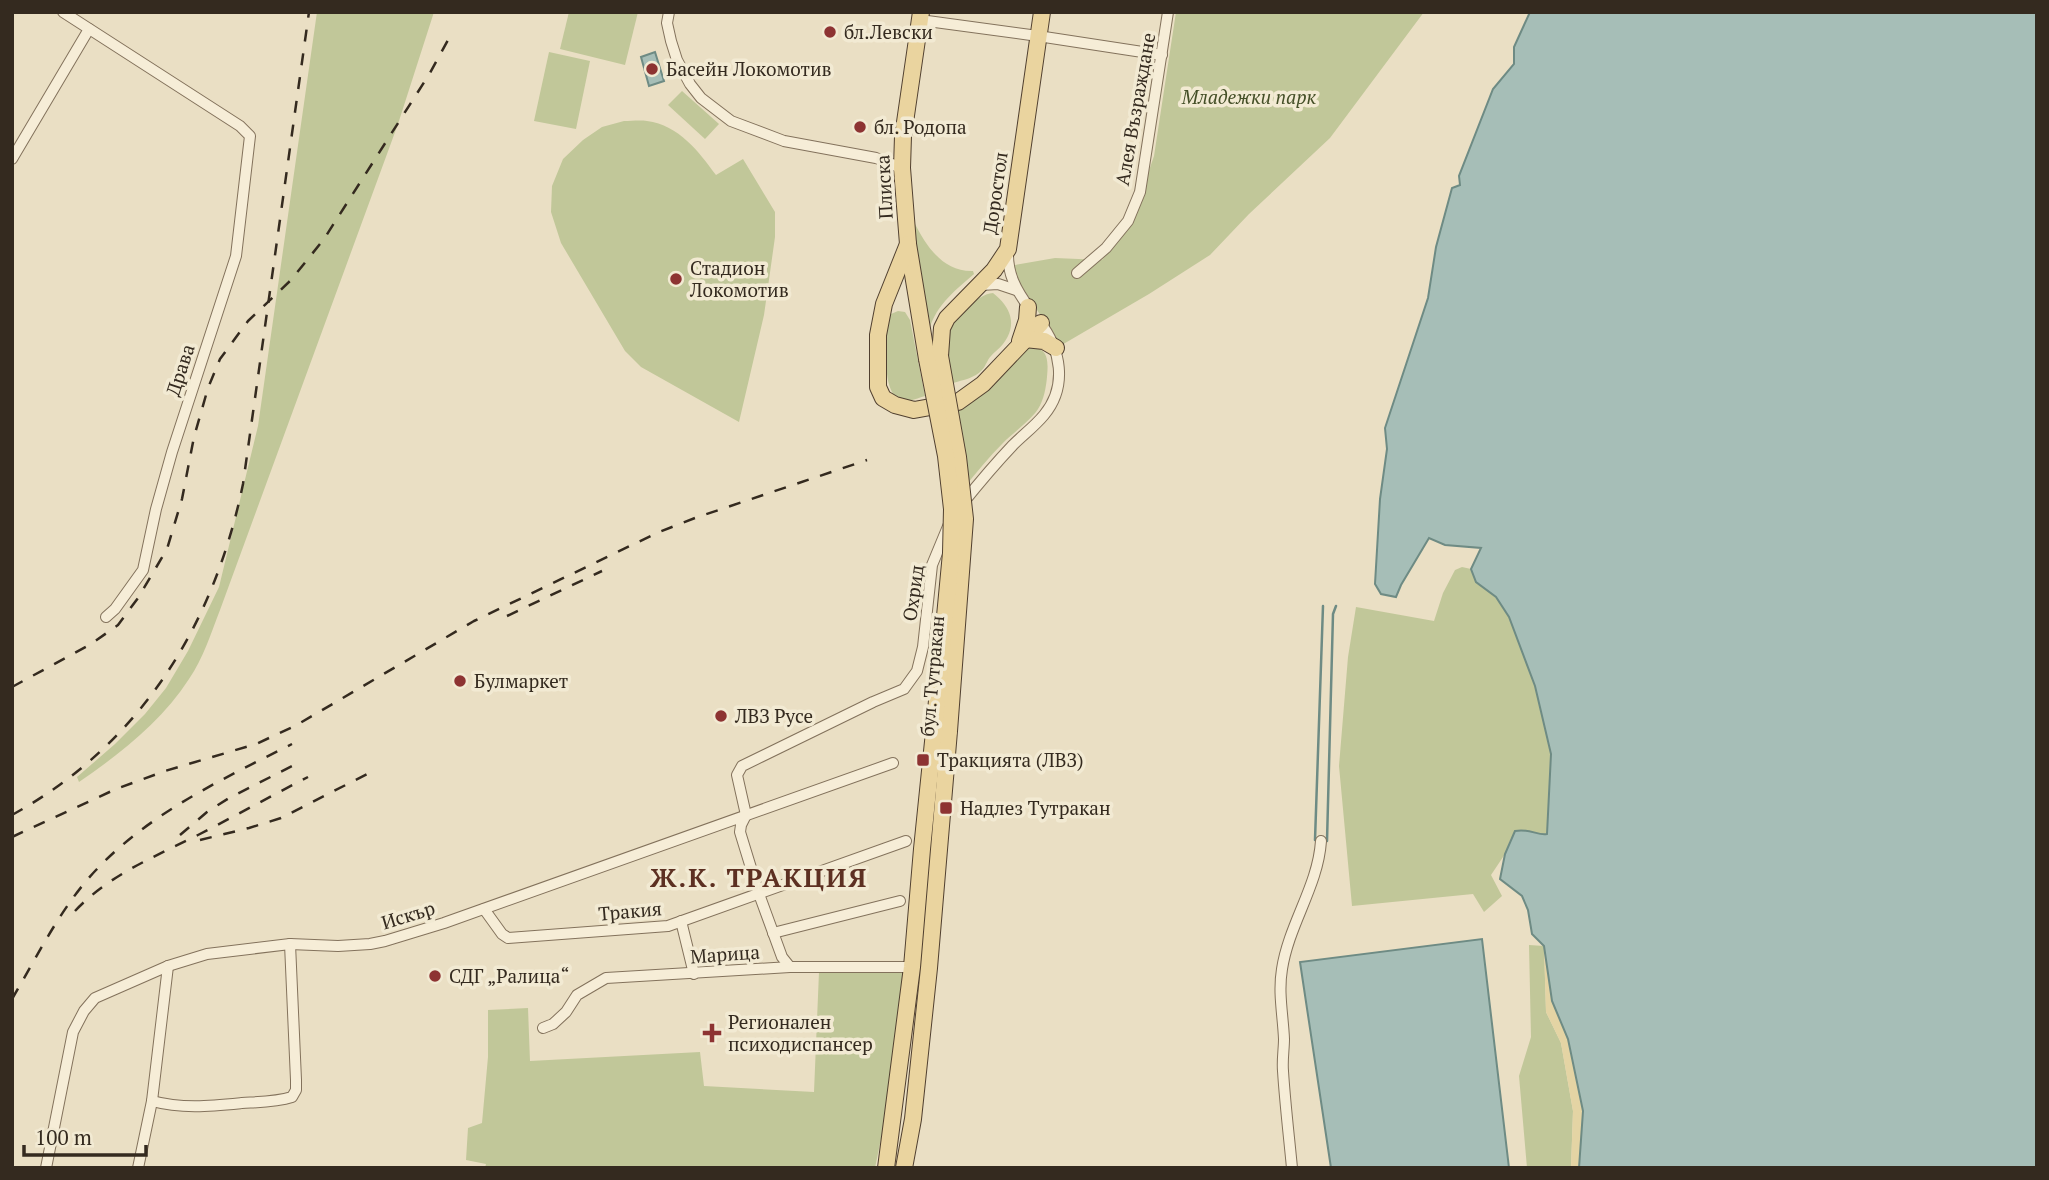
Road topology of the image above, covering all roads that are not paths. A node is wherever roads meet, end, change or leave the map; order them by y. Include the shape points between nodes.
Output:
1 (63, 12) edge
2 (669, 12) edge
3 (1042, 12) edge
4 (1168, 12) edge
5 (920, 16) edge
6 (89, 29) junction
7 (1038, 36) junction
8 (1162, 55) junction
9 (12, 159) edge
10 (902, 168) junction
11 (908, 244) junction
12 (1008, 249) junction
13 (1077, 273) dead end
14 (977, 286) junction
15 (1016, 290) junction
16 (884, 304) junction
17 (917, 306) junction
18 (1028, 307) junction
19 (1041, 323) junction
20 (1021, 343) junction
21 (1056, 348) junction
22 (933, 357) junction
23 (106, 617) dead end
24 (942, 732) junction
25 (893, 763) dead end
26 (746, 815) junction
27 (905, 841) dead end
28 (1321, 841) dead end
29 (759, 894) junction
30 (900, 901) dead end
31 (484, 909) junction
32 (681, 921) junction
33 (773, 933) junction
34 (290, 944) junction
35 (168, 966) junction
36 (790, 967) junction
37 (912, 967) junction
38 (929, 968) junction
39 (694, 974) junction
40 (543, 1028) dead end
41 (152, 1101) junction
42 (46, 1168) edge
43 (138, 1168) edge
44 (886, 1168) edge
45 (904, 1168) edge
46 (1292, 1168) edge

1 - 6 street
2 - 10 street via 671,41 690,84 731,121 784,141 876,158
3 - 7 main road, Доростол
4 - 8 street, Алея Възраждане
5 - 7 street
5 - 10 main road, Плиска
6 - 9 street
6 - 23 street, Драва via 250,136 236,256 172,452 143,570
7 - 8 street
7 - 12 main road, Доростол
8 - 13 street, Алея Възраждане via 1140,192 1128,221
10 - 11 main road, Плиска
11 - 16 main road
11 - 17 main road, Плиска
12 - 14 main road, Доростол via 995,270
12 - 15 street
14 - 15 street via 998,284
14 - 22 main road, Доростол via 947,318
15 - 18 street, Охрид
16 - 17 main road via 899,300
16 - 20 main road via 878,335 878,387 883,398 905,409 958,402 983,384
17 - 22 main road, Плиска
18 - 19 street, Охрид
18 - 20 main road
19 - 20 main road
19 - 21 street, Охрид
20 - 21 main road via 1044,341
21 - 26 street, Охрид via 1057,391 1051,406 989,470 946,531 932,565 917,671 904,689 742,766 737,775
22 - 24 main road, бул. Тутракан, bridge via 952,509
24 - 37 main road, бул. Тутракан via 922,849
24 - 38 main road, бул. Тутракан
25 - 26 street, Искър
26 - 29 street via 740,832
26 - 31 street, Искър
27 - 29 street, Тракия
28 - 46 street via 1320,860 1290,937 1280,984
29 - 32 street, Тракия
29 - 33 street
30 - 33 street
31 - 32 street, Тракия via 508,938 668,926
31 - 34 street, Искър via 385,942
32 - 39 street
33 - 36 street
34 - 35 street, Искър via 207,954
34 - 41 street via 296,1080 292,1097 193,1107
35 - 41 street
35 - 42 street, Искър via 95,998 84,1011 73,1032
36 - 37 street, Марица
36 - 39 street, Марица
37 - 38 street, Марица
37 - 44 main road, бул. Тутракан
38 - 45 main road, бул. Тутракан
39 - 40 street, Марица via 606,978 577,995 566,1013
41 - 43 street

